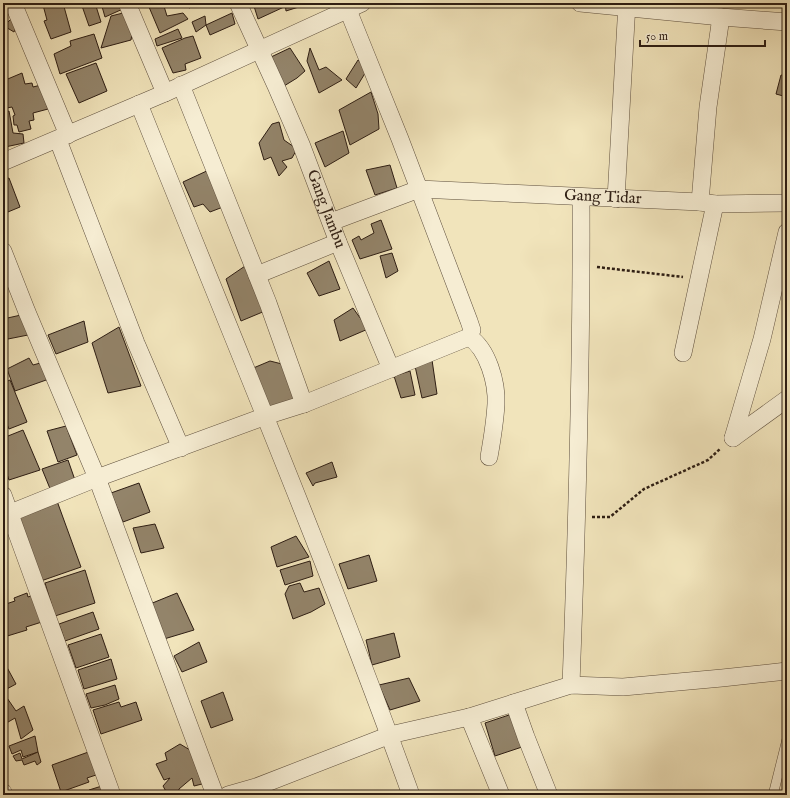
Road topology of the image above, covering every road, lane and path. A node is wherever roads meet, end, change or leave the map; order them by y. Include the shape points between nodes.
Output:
1 (127, 3) edge
2 (238, 3) edge
3 (580, 3) edge
4 (13, 6) edge
5 (355, 6) edge
6 (627, 6) edge
7 (721, 17) junction
8 (787, 22) edge
9 (259, 50) junction
10 (181, 85) junction
11 (165, 93) junction
12 (139, 104) junction
13 (63, 137) junction
14 (3, 162) edge
15 (419, 189) junction
16 (581, 197) junction
17 (616, 198) junction
18 (708, 203) junction
19 (787, 203) edge
20 (331, 222) junction
21 (787, 232) edge
22 (338, 242) junction
23 (3, 251) edge
24 (581, 265) junction
25 (257, 274) junction
26 (700, 280) junction
27 (469, 337) junction
28 (684, 353) dead end
29 (391, 369) junction
30 (787, 398) edge
31 (304, 404) junction
32 (266, 416) junction
33 (733, 438) junction
34 (181, 448) junction
35 (490, 457) dead end
36 (97, 478) junction
37 (3, 494) edge
38 (7, 514) edge
39 (577, 517) junction
40 (787, 671) edge
41 (571, 685) junction
42 (514, 703) junction
43 (469, 717) junction
44 (390, 735) junction
45 (787, 739) edge
46 (258, 791) edge
47 (3, 792) edge
48 (4, 795) edge
49 (112, 795) edge
50 (215, 795) edge
51 (228, 795) edge
52 (411, 795) edge
53 (500, 795) edge
54 (549, 795) edge
55 (773, 795) edge

1 - 11 street
2 - 9 street, Gang Jambu
3 - 6 street
4 - 13 street
5 - 9 street
5 - 15 street
6 - 7 street
6 - 17 street
7 - 8 street
7 - 18 street via 708,107
9 - 10 street
9 - 20 street, Gang Jambu
10 - 11 street
10 - 25 street
11 - 12 street
12 - 13 street
12 - 32 street
13 - 14 street
13 - 34 street via 136,343
15 - 16 street, Gang Tidar
15 - 20 street
15 - 27 street via 472,330
16 - 17 street, Gang Tidar
16 - 24 street
17 - 18 street, Gang Tidar
18 - 19 street, Gang Tidar
18 - 26 street
20 - 22 street, Gang Jambu
21 - 33 street via 762,339
22 - 25 street
22 - 29 street, Gang Jambu
23 - 36 street via 26,312
24 - 26 path
24 - 39 street
25 - 31 street
26 - 28 street
27 - 29 street
27 - 35 street via 476,341 490,368 496,403
29 - 31 street
30 - 33 street
31 - 32 street
32 - 34 street
32 - 44 street
33 - 39 path via 708,460 644,489 610,516
34 - 36 street
36 - 38 street
36 - 50 street
37 - 38 street
38 - 49 street
39 - 41 street
40 - 41 street via 623,687
41 - 42 street
42 - 43 street
42 - 54 street
43 - 44 street
43 - 53 street
44 - 46 street
44 - 52 street
45 - 55 lane
46 - 51 street
47 - 48 street

